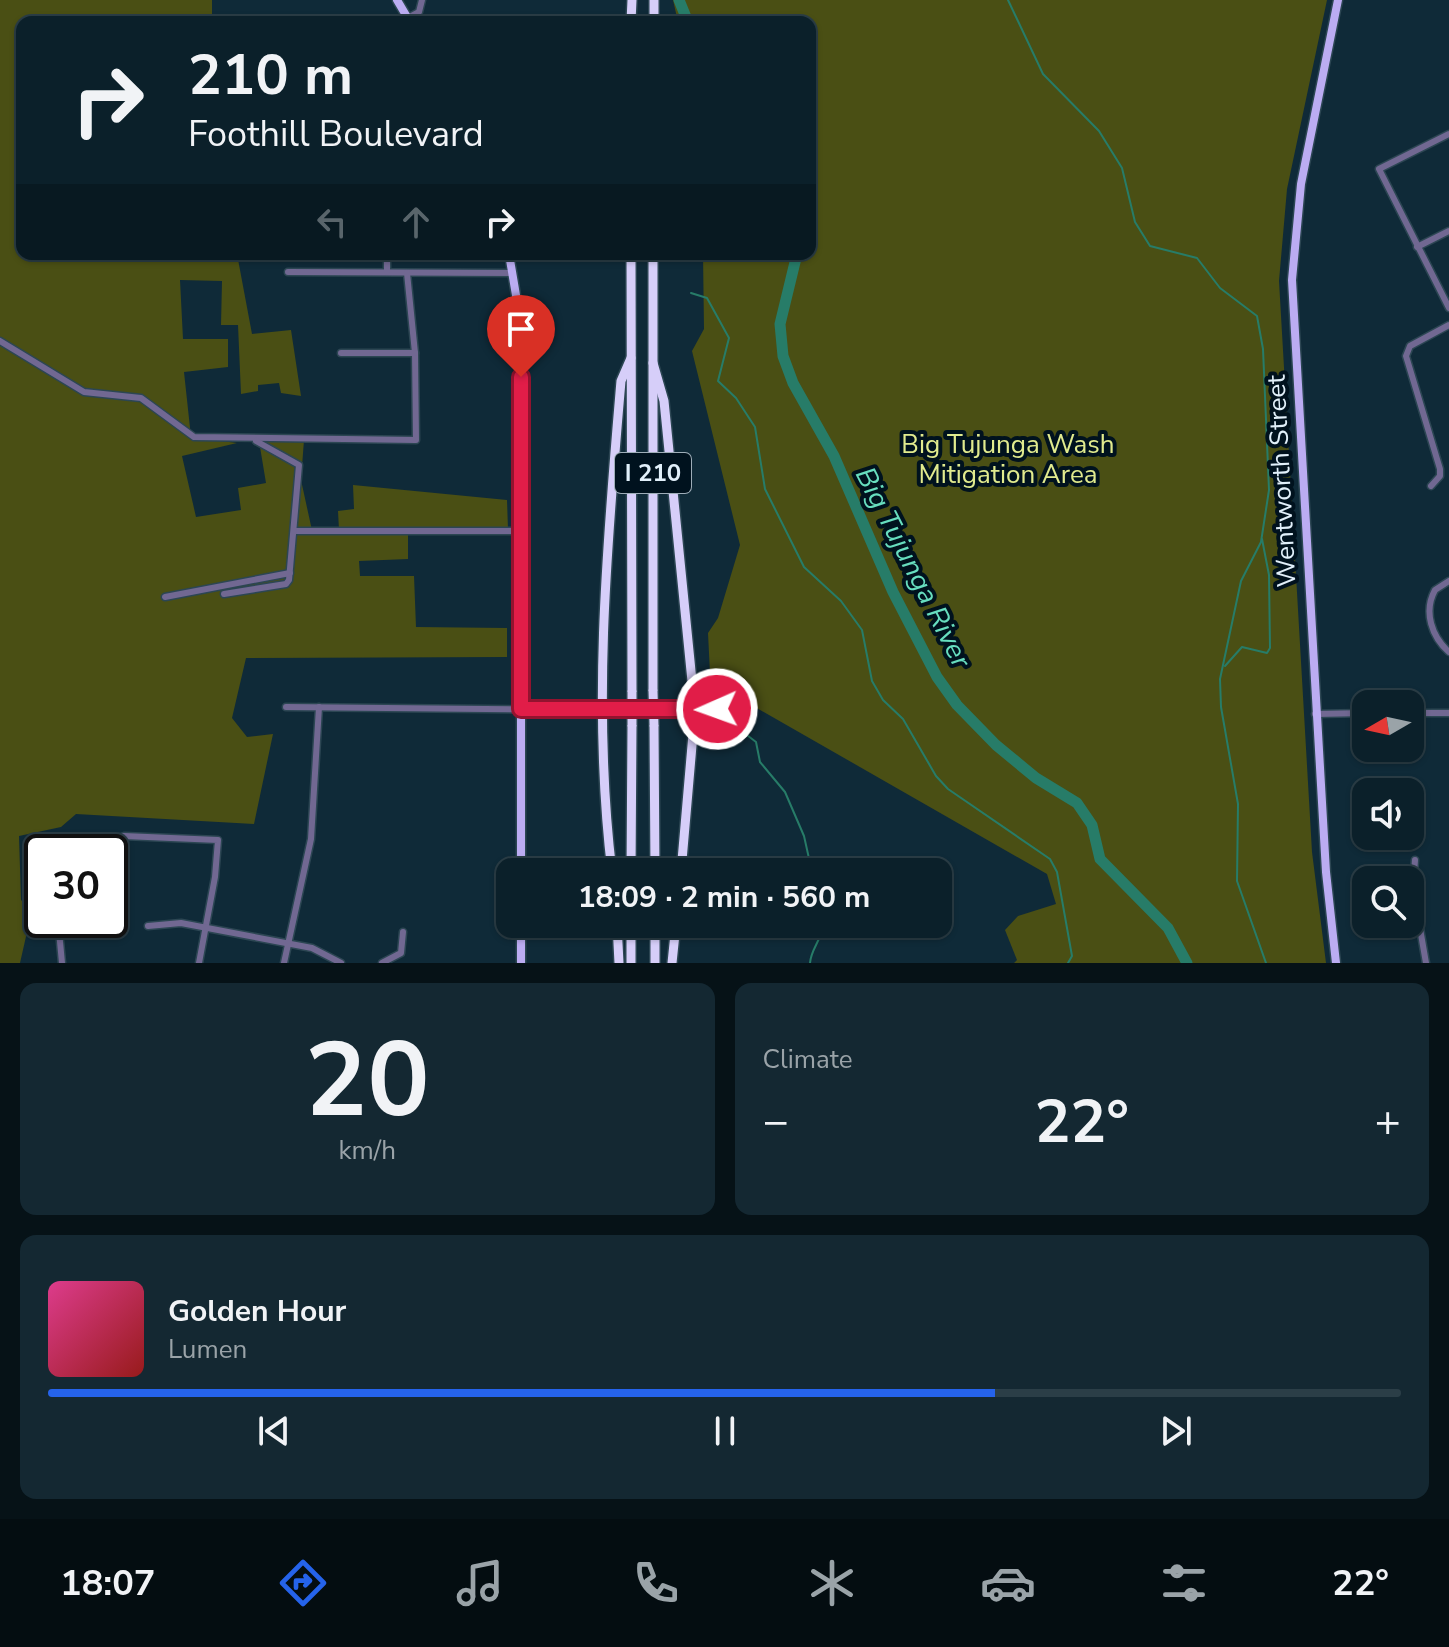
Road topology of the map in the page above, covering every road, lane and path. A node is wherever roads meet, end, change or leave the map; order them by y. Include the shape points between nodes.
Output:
1 (1338, 0) edge
2 (1449, 134) edge
3 (1449, 231) edge
4 (1417, 247) junction
5 (387, 260) edge
6 (510, 260) edge
7 (631, 260) edge
8 (653, 260) edge
9 (288, 272) dead end
10 (387, 272) junction
11 (407, 273) junction
12 (513, 273) junction
13 (1449, 308) edge
14 (1449, 325) edge
15 (0, 341) edge
16 (341, 353) dead end
17 (415, 353) junction
18 (631, 358) junction
19 (653, 363) junction
20 (254, 440) junction
21 (1431, 486) dead end
22 (295, 531) junction
23 (521, 531) junction
24 (290, 573) junction
25 (1449, 581) edge
26 (224, 594) dead end
27 (165, 597) dead end
28 (1449, 652) edge
29 (728, 705) dead end
30 (286, 707) dead end
31 (319, 707) junction
32 (601, 708) junction
33 (521, 709) junction
34 (695, 711) junction
35 (1352, 713) edge
36 (1424, 713) edge
37 (1449, 713) edge
38 (1315, 714) junction
39 (128, 836) edge
40 (521, 858) edge
41 (611, 858) edge
42 (631, 858) edge
43 (655, 858) edge
44 (682, 858) edge
45 (1415, 860) dead end
46 (148, 926) dead end
47 (205, 929) junction
48 (403, 932) dead end
49 (60, 938) edge
50 (521, 938) edge
51 (618, 938) edge
52 (631, 938) edge
53 (655, 938) edge
54 (675, 938) edge
55 (288, 944) junction
56 (62, 963) edge
57 (199, 963) edge
58 (284, 963) edge
59 (341, 963) edge
60 (382, 963) edge
61 (521, 963) edge
62 (619, 963) edge
63 (631, 963) edge
64 (655, 963) edge
65 (672, 963) edge
66 (1336, 963) edge
67 (1426, 963) edge

1 - 38 main road, Wentworth Street via 1301,184 1292,280
2 - 4 street via 1379,169
3 - 4 street
4 - 13 street
5 - 10 street
6 - 12 main road
7 - 18 highway, I 210
8 - 19 highway, I 210
9 - 10 street
10 - 11 street
11 - 12 street
11 - 17 street
12 - 23 main road via 521,363
14 - 21 street via 1410,346 1406,356 1440,469
15 - 20 street via 84,392 141,398 194,437
16 - 17 street
17 - 20 street via 416,440
18 - 32 highway via 621,381 607,540
18 - 42 highway, I 210, bridge
19 - 34 highway via 664,401
19 - 43 highway, I 210, bridge
20 - 22 street via 299,465
22 - 23 street
22 - 24 street
23 - 33 main road
24 - 26 street via 286,584
24 - 27 street
25 - 28 street via 1435,590 1430,609 1437,641
29 - 34 street
30 - 31 street
31 - 33 street
31 - 55 street via 311,839
32 - 33 street
32 - 34 street
32 - 41 highway
33 - 40 main road
34 - 44 highway
35 - 38 street
36 - 37 street
38 - 66 main road, Wentworth Street
39 - 47 street via 218,840
45 - 67 street via 1413,888
46 - 47 street via 181,923
47 - 55 street
47 - 57 street
48 - 60 street via 401,953
49 - 56 street
50 - 61 main road
51 - 62 highway
52 - 63 highway
53 - 64 highway
54 - 65 highway
55 - 58 street
55 - 59 street via 312,948

